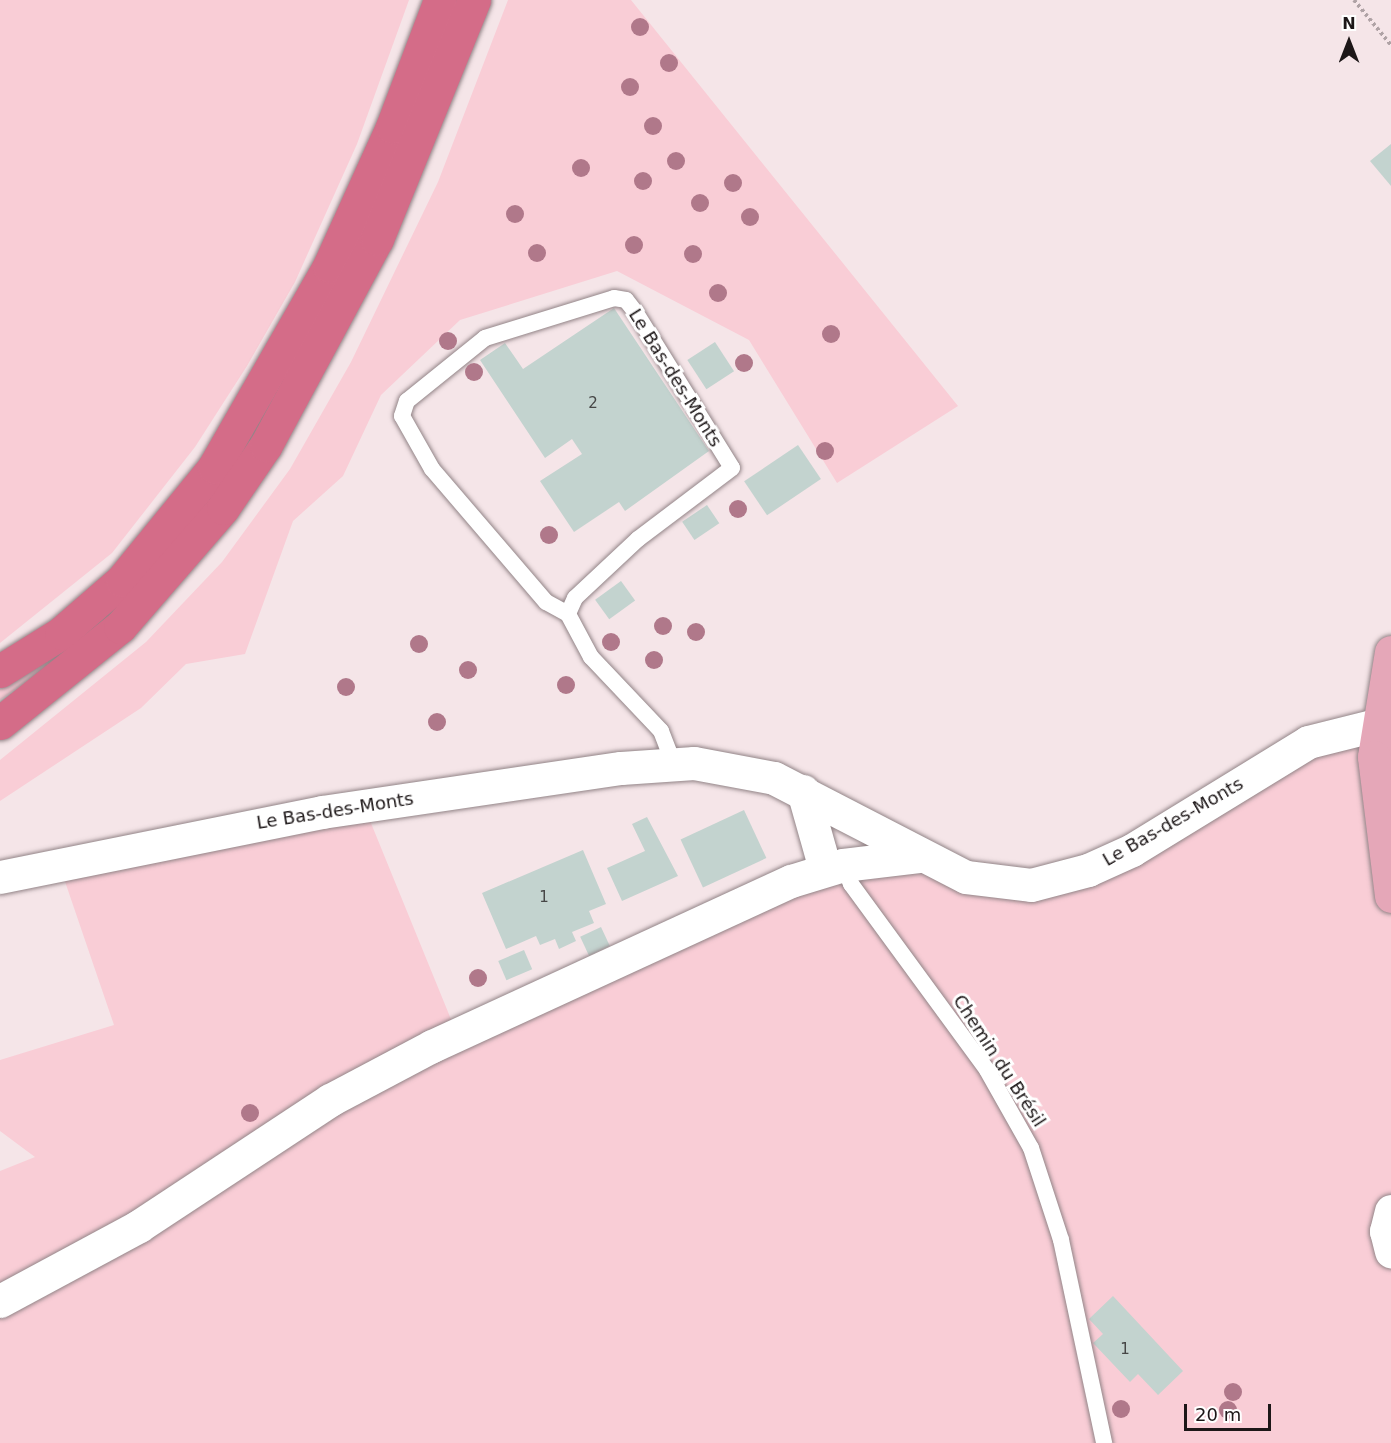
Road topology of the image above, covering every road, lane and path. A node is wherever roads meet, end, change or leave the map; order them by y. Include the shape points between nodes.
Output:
1 (440, 0) edge
2 (474, 0) edge
3 (1354, 0) edge
4 (1391, 45) edge
5 (568, 614) junction
6 (1391, 652) edge
7 (0, 672) edge
8 (0, 723) edge
9 (1376, 725) junction
10 (673, 763) junction
11 (803, 791) junction
12 (918, 856) junction
13 (834, 867) junction
14 (0, 877) edge
15 (1391, 896) edge
16 (1391, 1211) edge
17 (1391, 1251) edge
18 (0, 1301) edge
19 (1104, 1443) edge

1 - 7 highway via 392,128 329,266 214,467 115,587 61,633
2 - 8 highway via 377,239 266,445 223,508 120,627
3 - 4 path
5 - 5 lane, Le Bas-des-Monts via 546,602 432,469 402,416 407,401 486,338 614,298 626,300 636,313 732,468 638,539 575,598
5 - 10 lane, Le Bas-des-Monts via 591,657 662,731
6 - 9 main road
9 - 12 street, Le Bas-des-Monts via 1308,742 1132,850 1059,880 998,884 966,877
9 - 15 main road via 1376,793
10 - 11 street, Le Bas-des-Monts via 734,767
10 - 14 street, Le Bas-des-Monts via 285,818
11 - 12 street, Le Bas-des-Monts
11 - 13 street
12 - 13 street
13 - 18 street via 377,1074 139,1226
13 - 19 lane, Chemin du Brésil via 851,884 987,1070 1031,1148 1061,1240
16 - 17 street via 1386,1231

